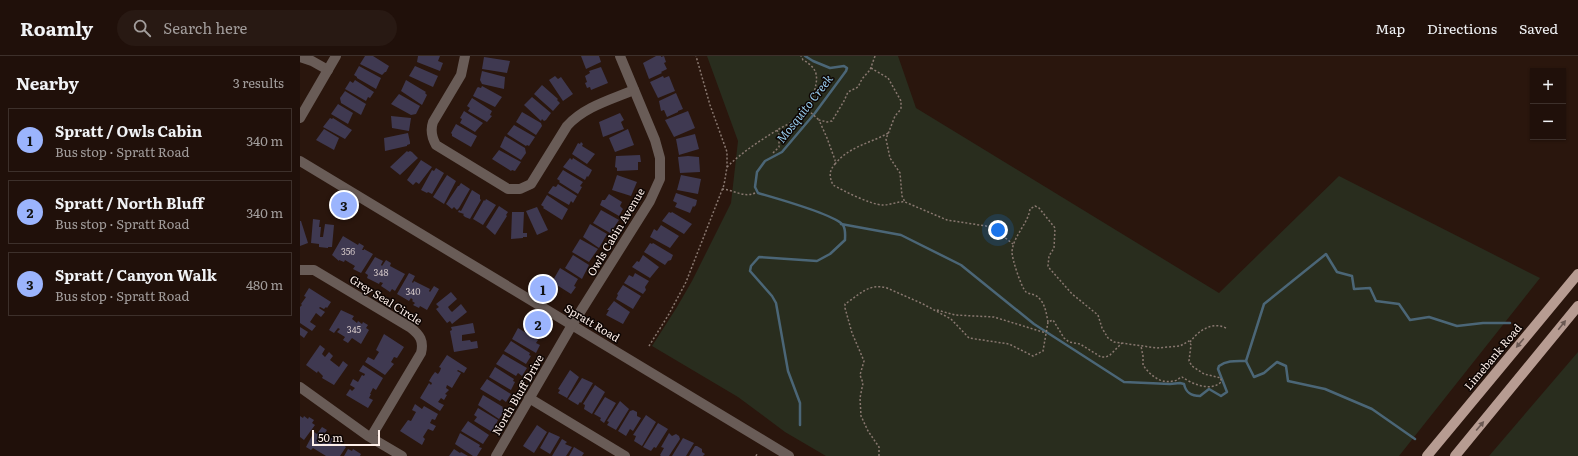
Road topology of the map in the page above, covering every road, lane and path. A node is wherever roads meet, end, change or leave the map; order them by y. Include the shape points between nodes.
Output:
1 (336, 56) edge
2 (465, 56) edge
3 (620, 56) edge
4 (696, 56) edge
5 (801, 56) edge
6 (875, 56) edge
7 (300, 57) edge
8 (871, 68) junction
9 (328, 70) junction
10 (634, 90) junction
11 (808, 110) junction
12 (300, 118) edge
13 (819, 120) junction
14 (777, 130) junction
15 (890, 132) junction
16 (773, 153) dead end
17 (300, 161) edge
18 (835, 164) junction
19 (727, 167) junction
20 (722, 189) junction
21 (755, 193) dead end
22 (905, 202) junction
23 (1013, 244) junction
24 (300, 270) edge
25 (1578, 274) edge
26 (1578, 306) edge
27 (935, 310) junction
28 (1048, 322) junction
29 (572, 325) junction
30 (1226, 328) dead end
31 (1046, 332) junction
32 (1190, 342) junction
33 (1122, 343) junction
34 (649, 346) dead end
35 (1141, 346) junction
36 (300, 387) edge
37 (529, 398) junction
38 (371, 437) junction
39 (402, 456) edge
40 (496, 456) edge
41 (624, 456) edge
42 (789, 456) edge
43 (879, 456) edge
44 (1426, 456) edge
45 (1455, 456) edge

1 - 9 street
2 - 10 street via 461,75 431,127 433,139 436,145 508,189 520,189 530,184 572,120 592,108
3 - 10 street, Owls Cabin Avenue
4 - 19 path via 727,152
5 - 11 path via 802,60 809,62 817,76
6 - 8 path
7 - 9 street
8 - 13 path via 858,87 848,92 832,121
8 - 15 path via 888,78 901,100 901,109 895,116
9 - 12 street
10 - 29 street, Owls Cabin Avenue via 658,150 660,179 650,201
11 - 13 path
11 - 14 path
13 - 18 path
14 - 16 path via 779,147
14 - 19 path via 742,153
15 - 18 path via 850,150
15 - 22 path via 886,139 887,151 900,173
17 - 29 street, Spratt Road
18 - 22 path via 829,174 833,185 877,204
19 - 20 path
20 - 21 path via 747,195
20 - 34 path via 686,282
22 - 23 path via 947,220 986,226
23 - 28 path via 1013,259 1020,282 1025,291 1037,296 1044,304
23 - 33 path via 1030,209 1037,206 1054,228 1054,248 1049,256 1048,266 1072,294 1098,315 1108,338
24 - 38 street, Grey Seal Circle via 314,270 412,328 421,337 421,353
25 -> 44 main road, Limebank Road
45 -> 26 main road
27 - 31 path via 956,315 994,316
27 - 31 path via 957,324 970,338 1009,344 1033,356 1043,351
27 - 43 path via 900,292 881,286 866,289 845,304 852,334 864,361 860,375 863,383 860,398 861,416 879,447
28 - 31 path
28 - 33 path via 1054,320 1069,342 1080,344 1101,357 1110,355
29 - 37 street, North Bluff Drive
29 - 42 street, Spratt Road
30 - 32 path via 1215,325 1204,329
32 - 35 path via 1180,346 1157,348
32 - 35 path via 1188,361 1204,374 1221,378 1219,384 1201,386 1182,378 1160,381 1143,365
33 - 35 path
36 - 38 street
37 - 40 street, North Bluff Drive
37 - 41 street
38 - 39 street

